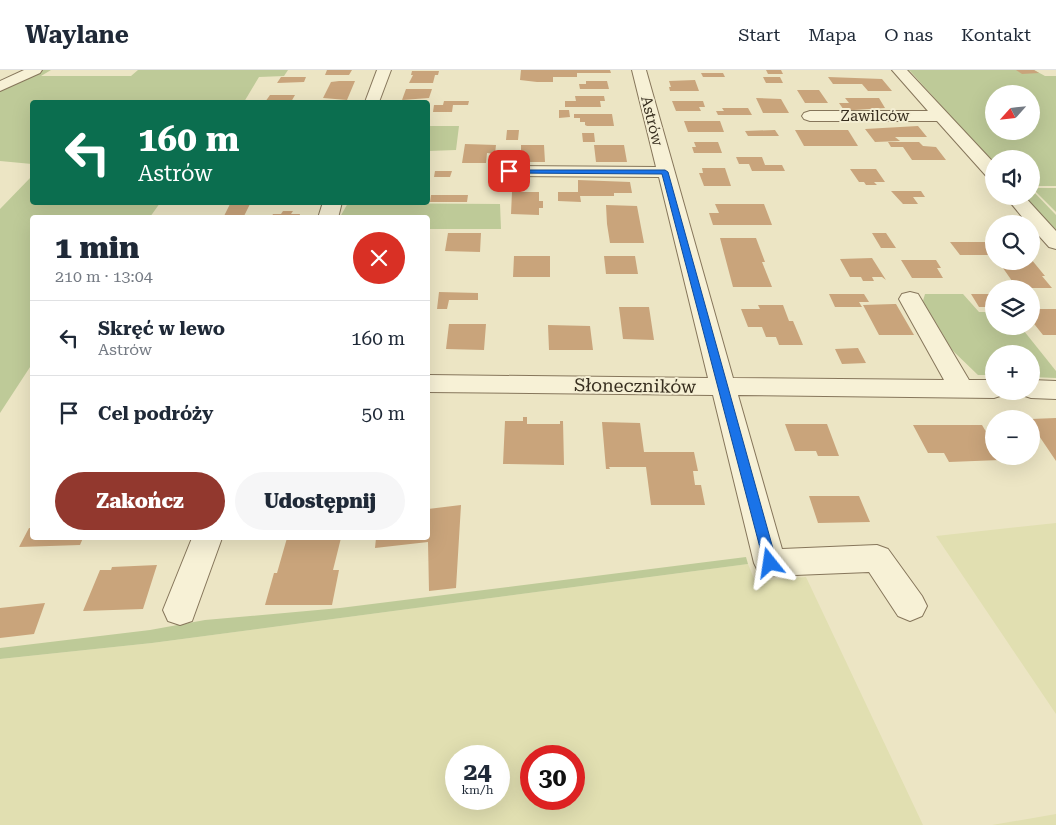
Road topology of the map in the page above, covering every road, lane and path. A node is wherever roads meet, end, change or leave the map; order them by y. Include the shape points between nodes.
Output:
1 (35, 70) edge
2 (384, 70) edge
3 (639, 70) edge
4 (899, 70) edge
5 (5, 85) edge
6 (373, 100) edge
7 (810, 116) dead end
8 (941, 116) junction
9 (985, 164) edge
10 (509, 171) dead end
11 (665, 172) junction
12 (1022, 205) edge
13 (1056, 243) edge
14 (910, 299) dead end
15 (430, 384) edge
16 (722, 387) junction
17 (962, 389) junction
18 (985, 389) edge
19 (1040, 389) edge
20 (1056, 390) edge
21 (206, 540) edge
22 (910, 606) dead end
23 (180, 610) dead end

1 - 5 street
2 - 6 street
3 - 11 street, Astrów
4 - 8 street, Zawilców
7 - 8 street, Zawilców
8 - 9 street, Zawilców
10 - 11 street, Astrów
11 - 16 street, Astrów
12 - 13 street
14 - 17 street
15 - 16 street, Słoneczników
16 - 17 street, Słoneczników
16 - 22 street, Astrów via 770,563 877,558
17 - 18 street, Słoneczników
19 - 20 street
21 - 23 street

